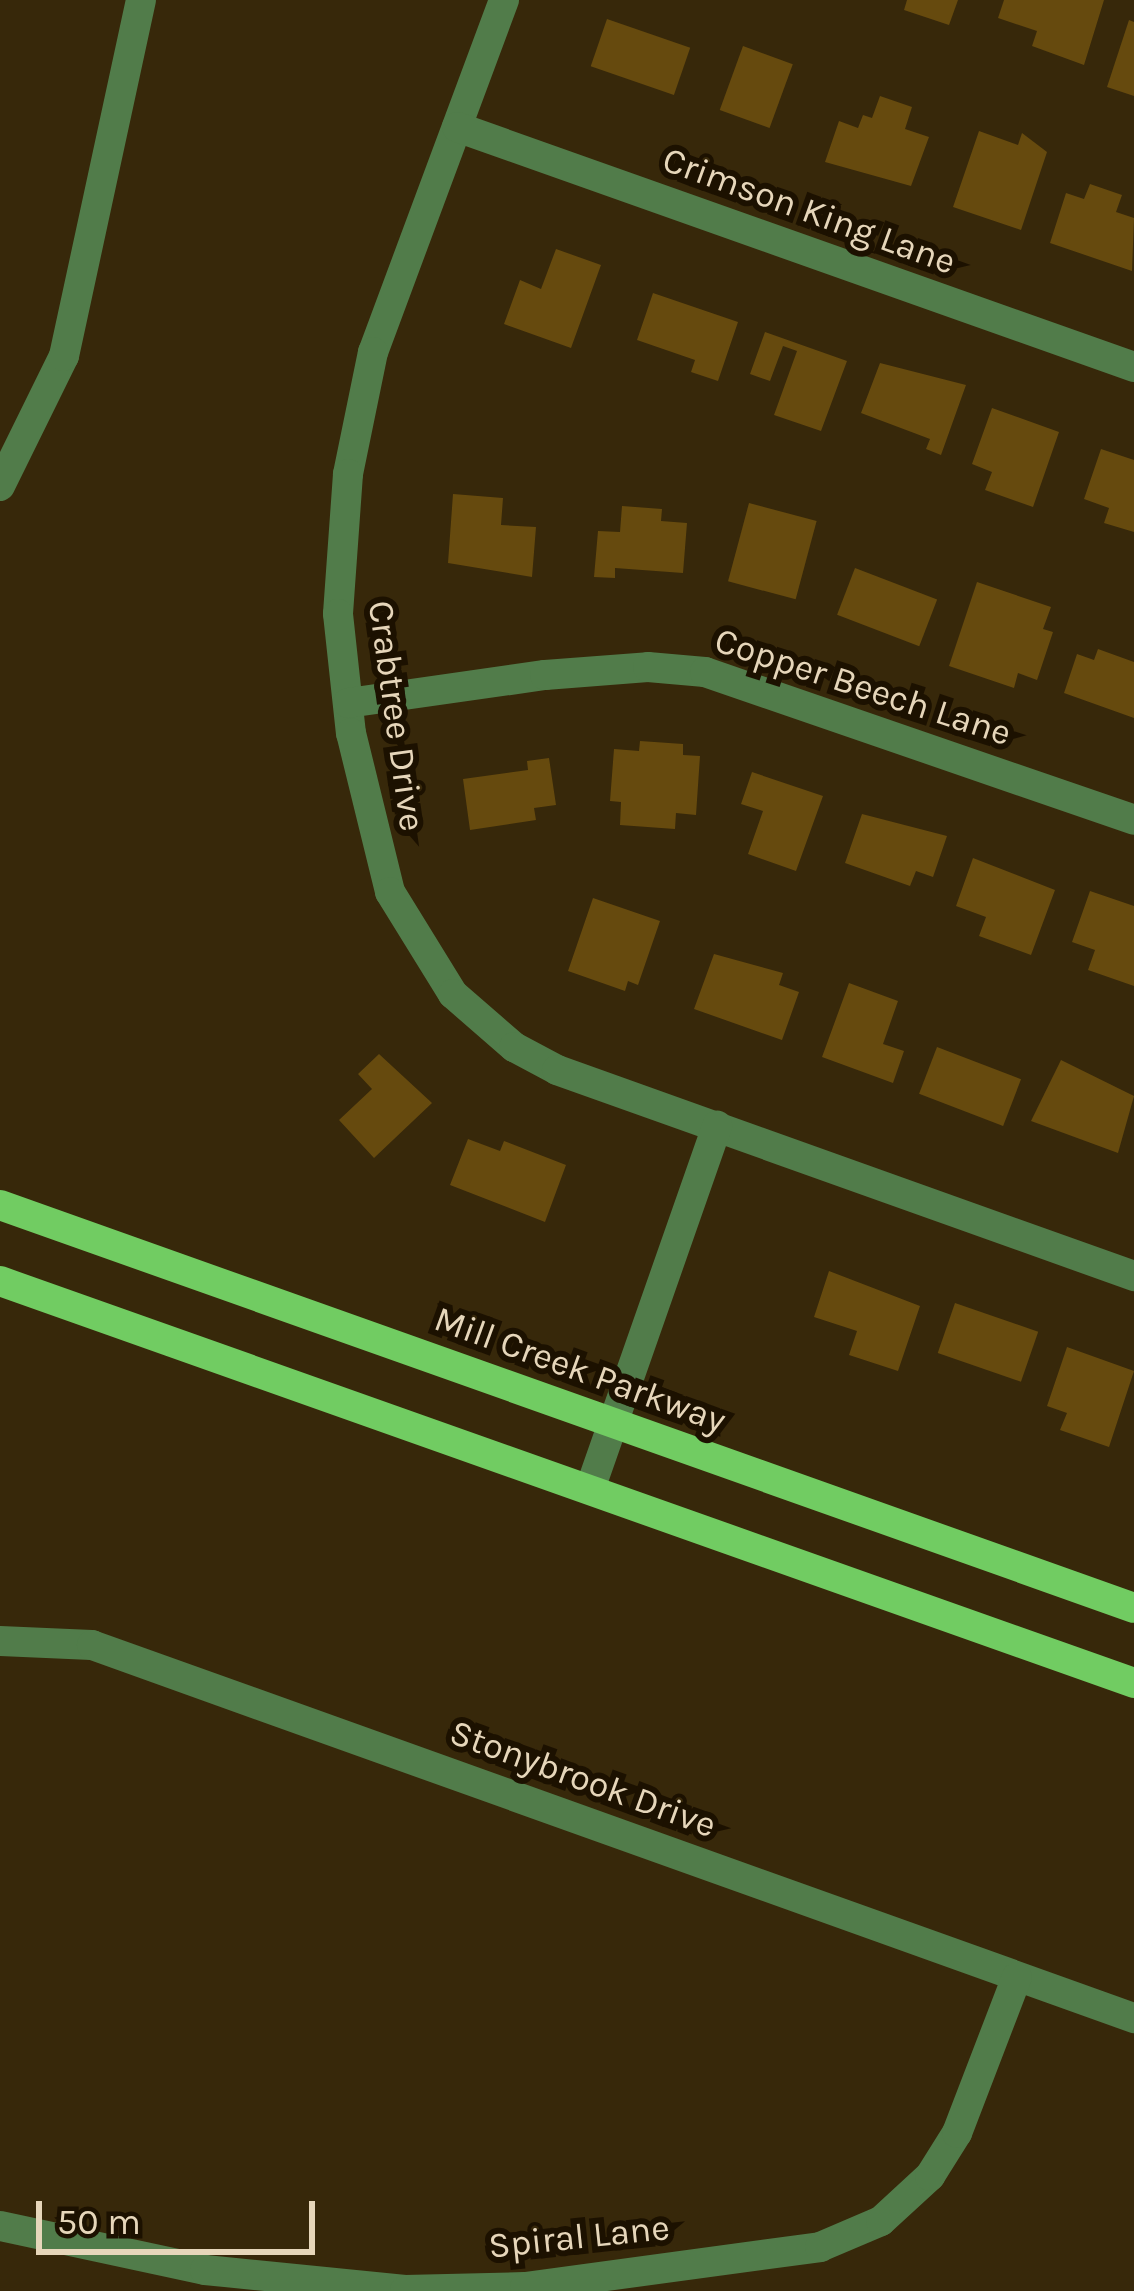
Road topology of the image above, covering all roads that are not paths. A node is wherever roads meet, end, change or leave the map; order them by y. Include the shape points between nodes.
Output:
1 (141, 0) edge
2 (504, 0) edge
3 (457, 127) junction
4 (1134, 368) edge
5 (0, 486) edge
6 (348, 703) junction
7 (1134, 820) edge
8 (717, 1126) junction
9 (0, 1205) edge
10 (1134, 1276) edge
11 (0, 1281) edge
12 (614, 1423) junction
13 (590, 1489) junction
14 (1134, 1608) edge
15 (0, 1641) edge
16 (1134, 1683) edge
17 (1017, 1976) junction
18 (1134, 2018) edge
19 (0, 2226) edge

1 - 5 street via 64,356
2 - 3 street, Crabtree Drive
3 - 4 street, Crimson King Lane
3 - 6 street, Crabtree Drive via 373,352 348,475 338,614
6 - 7 street, Copper Beech Lane via 565,674 705,672
6 - 8 street, Crabtree Drive via 375,854 423,954 454,994 514,1047 557,1070
8 - 10 street, Crabtree Drive
8 - 12 street
9 - 12 main road, Mill Creek Parkway
11 - 13 main road
12 - 13 street
12 - 14 main road, Mill Creek Parkway
13 - 16 main road
15 - 17 street, Stonybrook Drive via 92,1645
17 - 18 street, Stonybrook Drive
17 - 19 street, Spiral Lane via 957,2134 930,2176 881,2221 820,2247 525,2287 405,2290 205,2270

